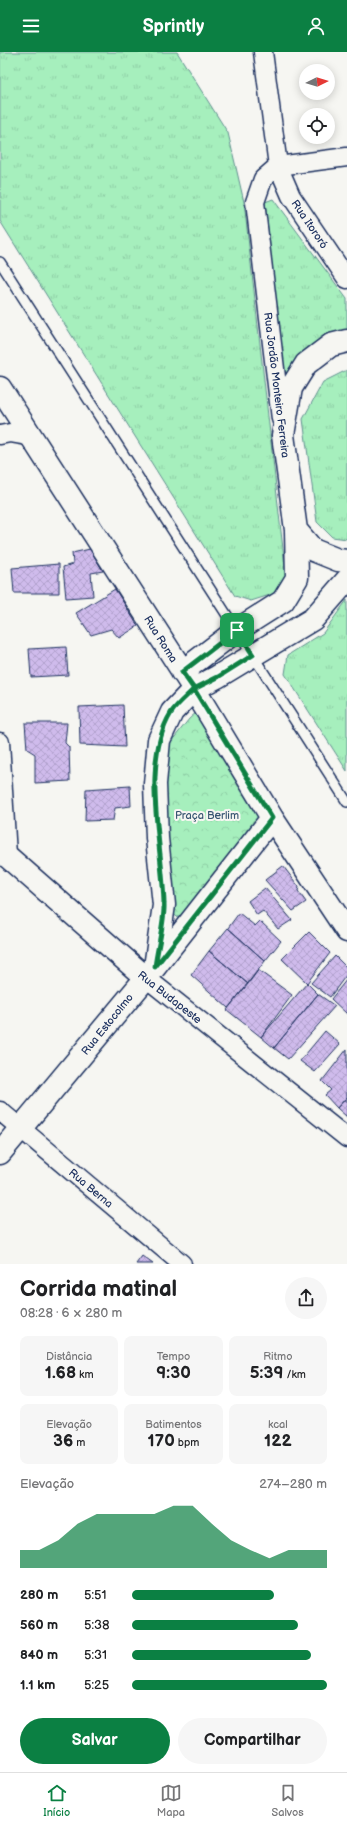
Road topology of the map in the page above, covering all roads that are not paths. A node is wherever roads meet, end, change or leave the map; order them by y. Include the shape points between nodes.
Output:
1 (263, 52) edge
2 (347, 157) edge
3 (278, 166) junction
4 (0, 262) edge
5 (347, 279) edge
6 (347, 341) edge
7 (0, 388) edge
8 (283, 434) junction
9 (0, 435) edge
10 (32, 437) junction
11 (296, 530) junction
12 (347, 561) edge
13 (347, 580) edge
14 (237, 630) junction
15 (253, 655) junction
16 (188, 680) junction
17 (0, 742) edge
18 (347, 802) edge
19 (272, 818) junction
20 (3, 852) edge
21 (347, 931) edge
22 (150, 972) junction
23 (0, 1111) edge
24 (21, 1128) junction
25 (347, 1138) edge
26 (0, 1153) edge
27 (182, 1264) edge

1 - 3 street
2 - 3 street
3 - 5 street, Rua Itororó via 291,196
3 - 8 street, Rua Jordão Monteiro Ferreira via 263,179 255,202
4 - 14 lane
6 - 8 street via 331,345 306,364 291,388
7 - 10 street, Rua Roma
8 - 11 street, Rua Jordão Monteiro Ferreira
9 - 10 street via 10,433
10 - 16 street, Rua Roma
11 - 12 street via 313,550
11 - 14 street, Rua Jordão Monteiro Ferreira via 297,578 283,601
13 - 15 street via 313,619
14 - 15 lane
14 - 16 street, Rua Jordão Monteiro Ferreira
15 - 16 street via 218,677
15 - 18 lane
16 - 19 street, Rua Roma
16 - 22 street via 159,740 155,784 157,838 164,905
17 - 20 street
19 - 21 street, Rua Roma
19 - 22 street, Rua Estocolmo
20 - 22 street, Rua Budapeste
22 - 24 street, Rua Estocolmo
22 - 25 street, Rua Budapeste
23 - 24 street, Rua Berna
24 - 26 street, Rua Estocolmo
24 - 27 street, Rua Berna

